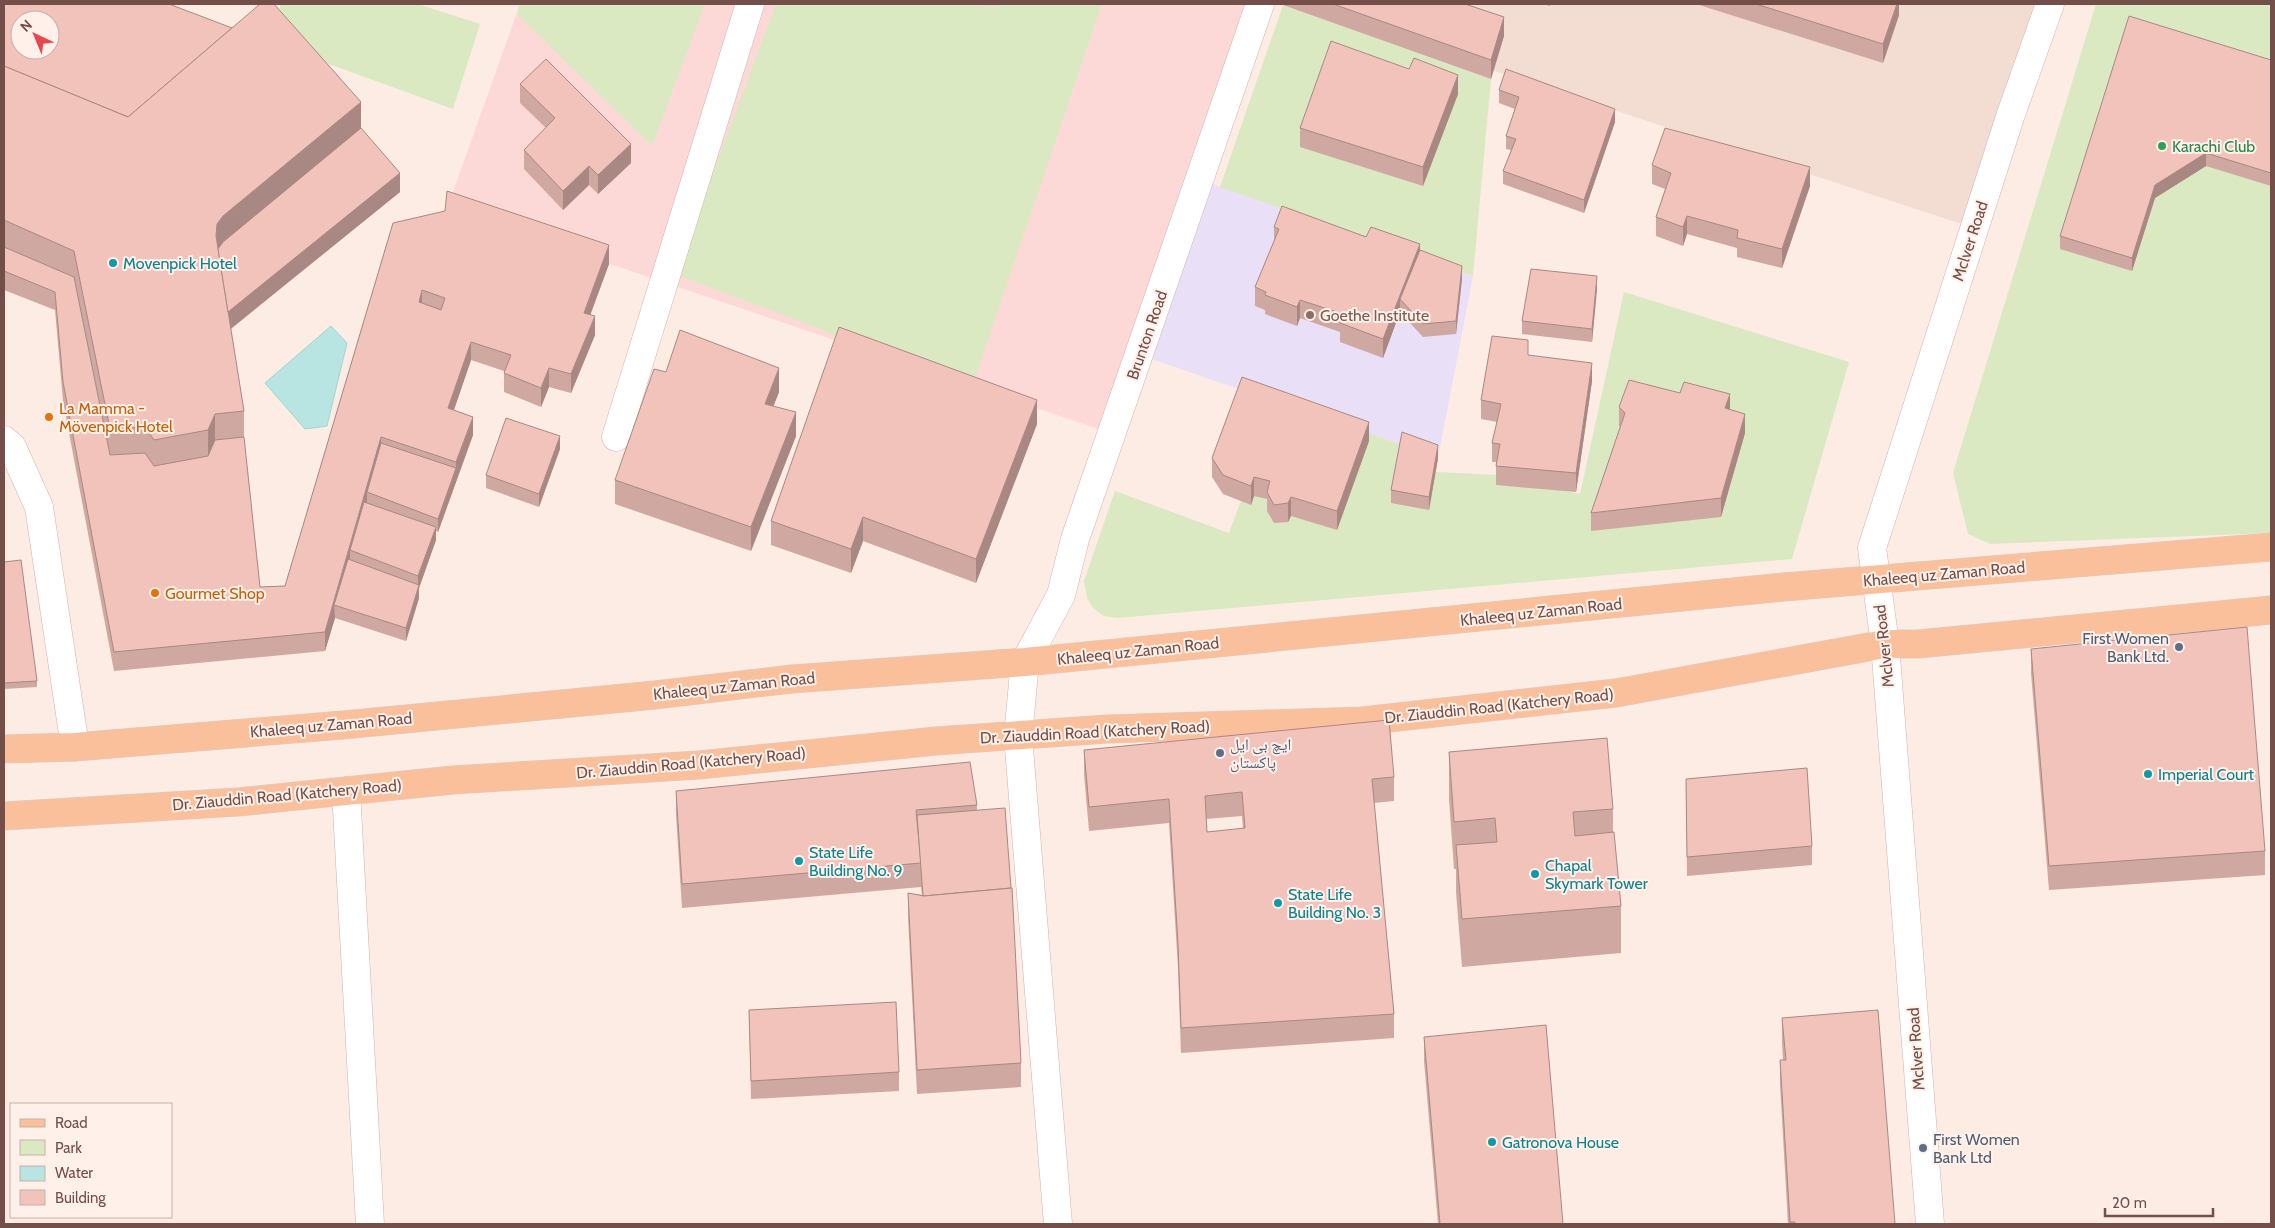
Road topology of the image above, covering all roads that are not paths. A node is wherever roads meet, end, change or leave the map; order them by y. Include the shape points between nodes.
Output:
1 (750, 4) edge
2 (2050, 4) edge
3 (1254, 6) edge
4 (616, 437) dead end
5 (4, 440) edge
6 (2271, 547) edge
7 (1876, 579) junction
8 (2271, 610) edge
9 (1885, 644) junction
10 (1025, 662) junction
11 (1018, 736) junction
12 (75, 747) junction
13 (4, 749) edge
14 (346, 791) junction
15 (4, 816) edge
16 (370, 1224) edge
17 (1058, 1224) edge
18 (1930, 1224) edge

1 - 4 street
2 - 7 street, Mclver Road via 2010,117 1872,548
3 - 10 street, Brunton Road via 1076,539 1061,595
5 - 12 street via 12,447 40,507
6 - 7 main road, Khaleeq uz Zaman Road
7 - 9 street, Mclver Road
7 - 10 main road, Khaleeq uz Zaman Road
8 - 9 main road, Dr. Ziauddin Road (Katchery Road) via 1918,644
9 - 11 main road, Dr. Ziauddin Road (Katchery Road) via 1616,693 1362,721
9 - 18 street, Mclver Road
10 - 11 street
10 - 12 main road, Khaleeq uz Zaman Road via 792,679 488,711
11 - 14 main road, Dr. Ziauddin Road (Katchery Road) via 698,765 453,780
11 - 17 street
12 - 13 main road, Khaleeq uz Zaman Road
14 - 15 main road, Dr. Ziauddin Road (Katchery Road) via 238,802
14 - 16 street

